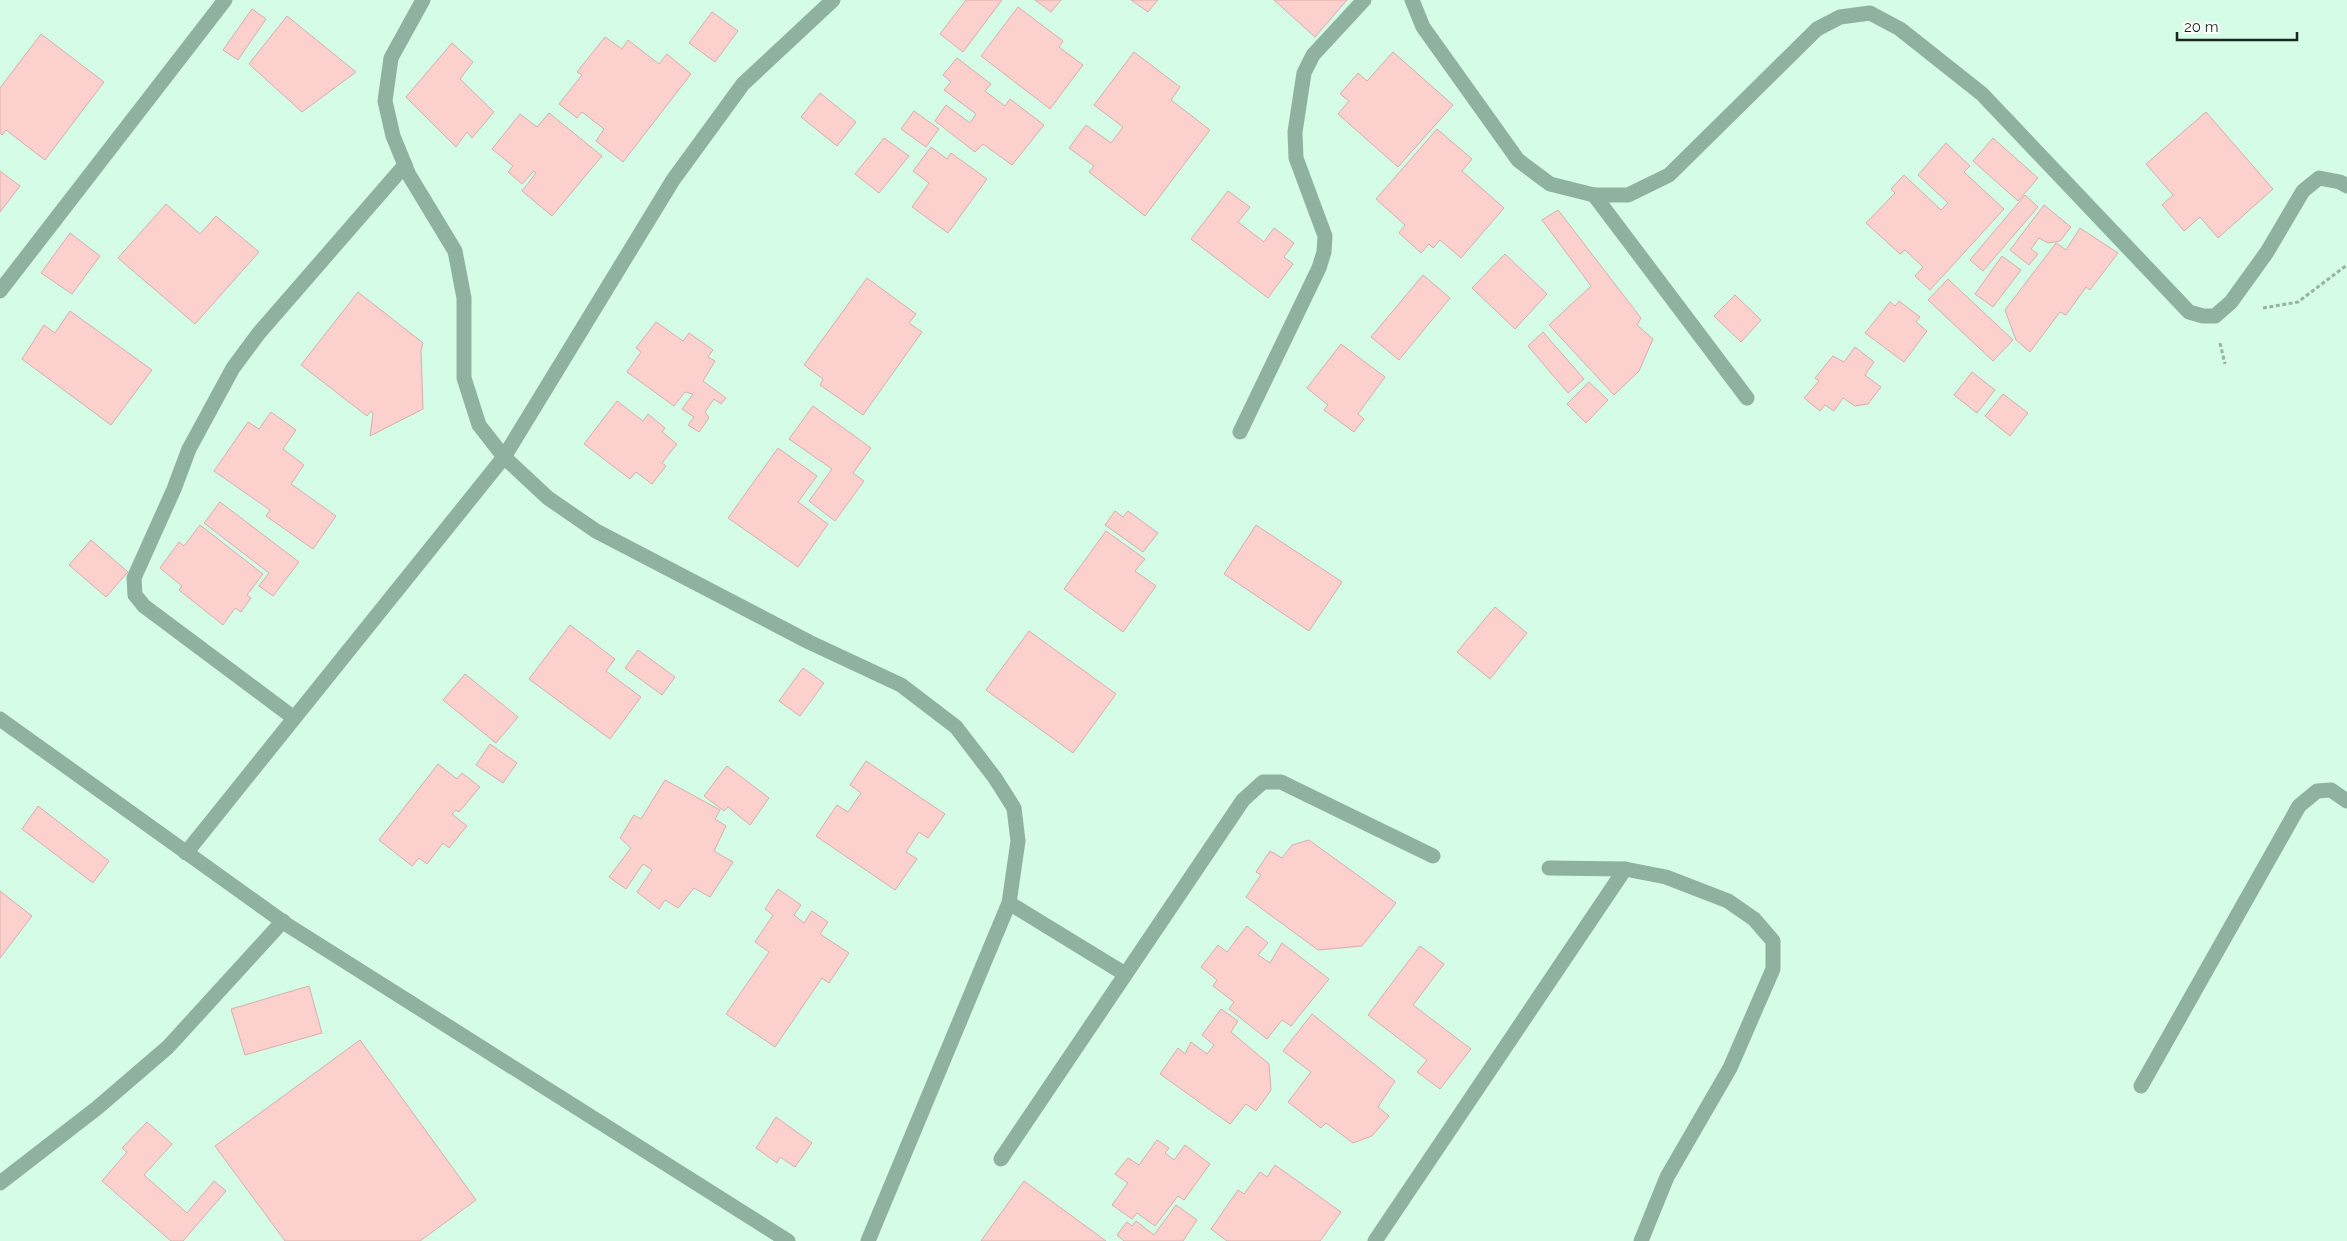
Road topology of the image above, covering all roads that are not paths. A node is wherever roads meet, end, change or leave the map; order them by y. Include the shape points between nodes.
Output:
1 (225, 0) edge
2 (423, 0) edge
3 (833, 0) edge
4 (1364, 0) edge
5 (1412, 0) edge
6 (405, 164) junction
7 (2347, 186) edge
8 (1594, 195) junction
9 (0, 291) edge
10 (1747, 398) dead end
11 (1240, 432) dead end
12 (504, 458) junction
13 (294, 718) junction
14 (0, 719) edge
15 (2347, 801) edge
16 (186, 853) junction
17 (1433, 856) dead end
18 (1549, 868) dead end
19 (1625, 869) junction
20 (1009, 903) junction
21 (283, 921) junction
22 (1125, 974) junction
23 (2140, 1086) dead end
24 (1001, 1160) dead end
25 (0, 1183) edge
26 (788, 1241) edge
27 (868, 1241) edge
28 (1375, 1241) edge
29 (1641, 1241) edge

1 - 9 street
2 - 6 street via 391,58 385,101 393,136
3 - 12 street via 743,84 673,180
4 - 11 street via 1313,55 1304,73 1295,132 1296,158 1325,236 1324,252
5 - 8 street via 1423,27 1518,160 1550,184
6 - 12 street via 455,251 464,298 464,378 478,424
6 - 13 street via 259,333 233,368 189,449 134,578 135,596 144,606
7 - 8 street via 2319,178 2303,191 2267,252 2231,302 2215,316 2189,312 1982,94 1900,29 1870,13 1840,17 1817,29 1669,175 1628,195
8 - 10 street
12 - 13 street
12 - 20 street via 548,498 596,531 809,642 901,685 956,727 1014,808 1018,841
13 - 16 street
14 - 16 street
15 - 23 street via 2332,790 2317,792 2300,806
16 - 21 street
17 - 22 street via 1281,782 1263,782 1243,800
18 - 19 street
19 - 28 street
19 - 29 street via 1666,877 1728,901 1754,919 1773,941 1773,969 1734,1059 1667,1177
20 - 22 street
20 - 27 street
21 - 25 street via 168,1047 97,1108
21 - 26 street
22 - 24 street

